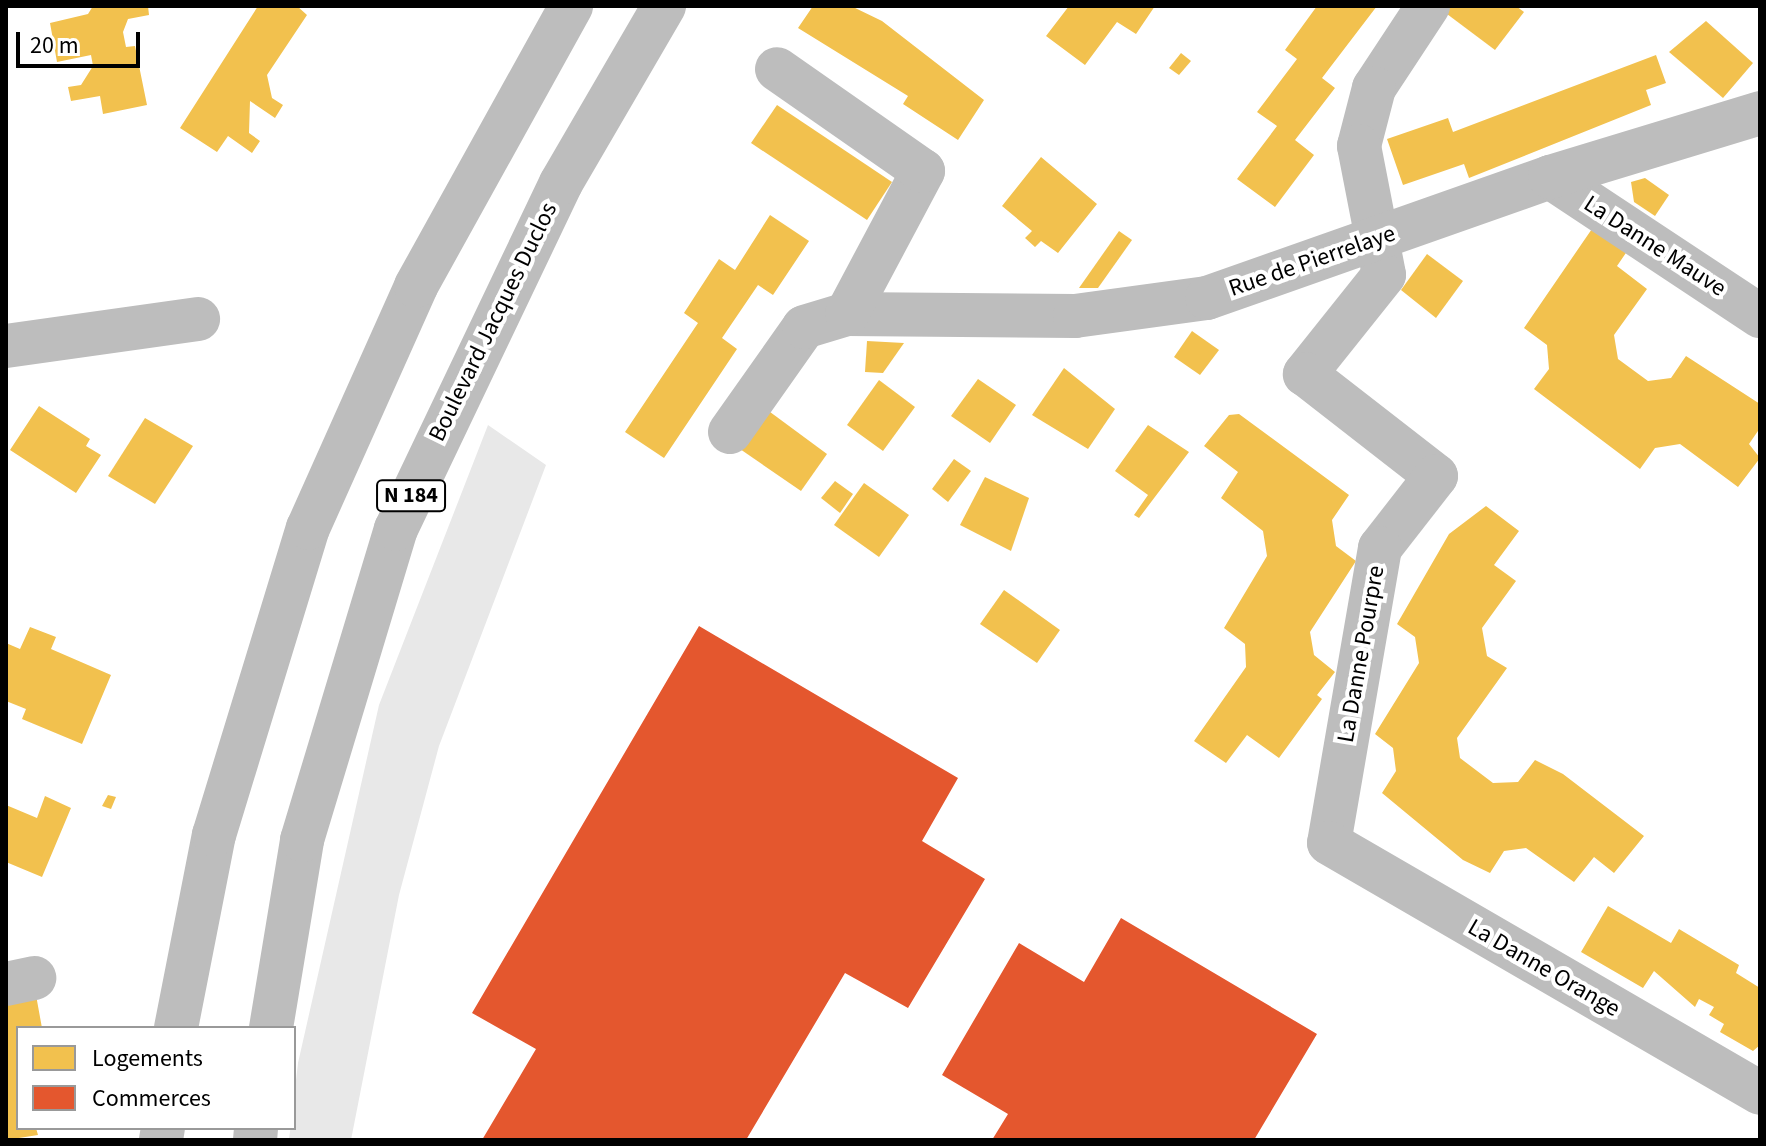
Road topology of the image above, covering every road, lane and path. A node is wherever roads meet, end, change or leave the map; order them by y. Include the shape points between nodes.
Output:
1 (571, 6) edge
2 (664, 6) edge
3 (1428, 6) edge
4 (777, 69) dead end
5 (1760, 113) edge
6 (1550, 177) junction
7 (1377, 239) junction
8 (847, 314) junction
9 (1760, 316) edge
10 (198, 319) dead end
11 (6, 346) edge
12 (730, 432) dead end
13 (1329, 843) joint
14 (176, 1026) edge
15 (271, 1026) edge
16 (1760, 1093) edge

1 - 14 street via 493,136 416,286 308,528 214,835
2 - 15 street, Boulevard Jacques Duclos / N 184 via 561,183 396,529 302,840
3 - 7 street via 1374,88 1359,146
4 - 8 street via 923,171
5 - 6 street, Rue de Pierrelaye
6 - 7 street, Rue de Pierrelaye
6 - 9 street, La Danne Mauve
7 - 8 street, Rue de Pierrelaye via 1207,298 1075,316
7 - 13 street, La Danne Pourpre via 1384,275 1305,374 1436,476 1380,548
8 - 12 street, Rue de Pierrelaye via 804,327
10 - 11 street
13 - 16 street, La Danne Orange

